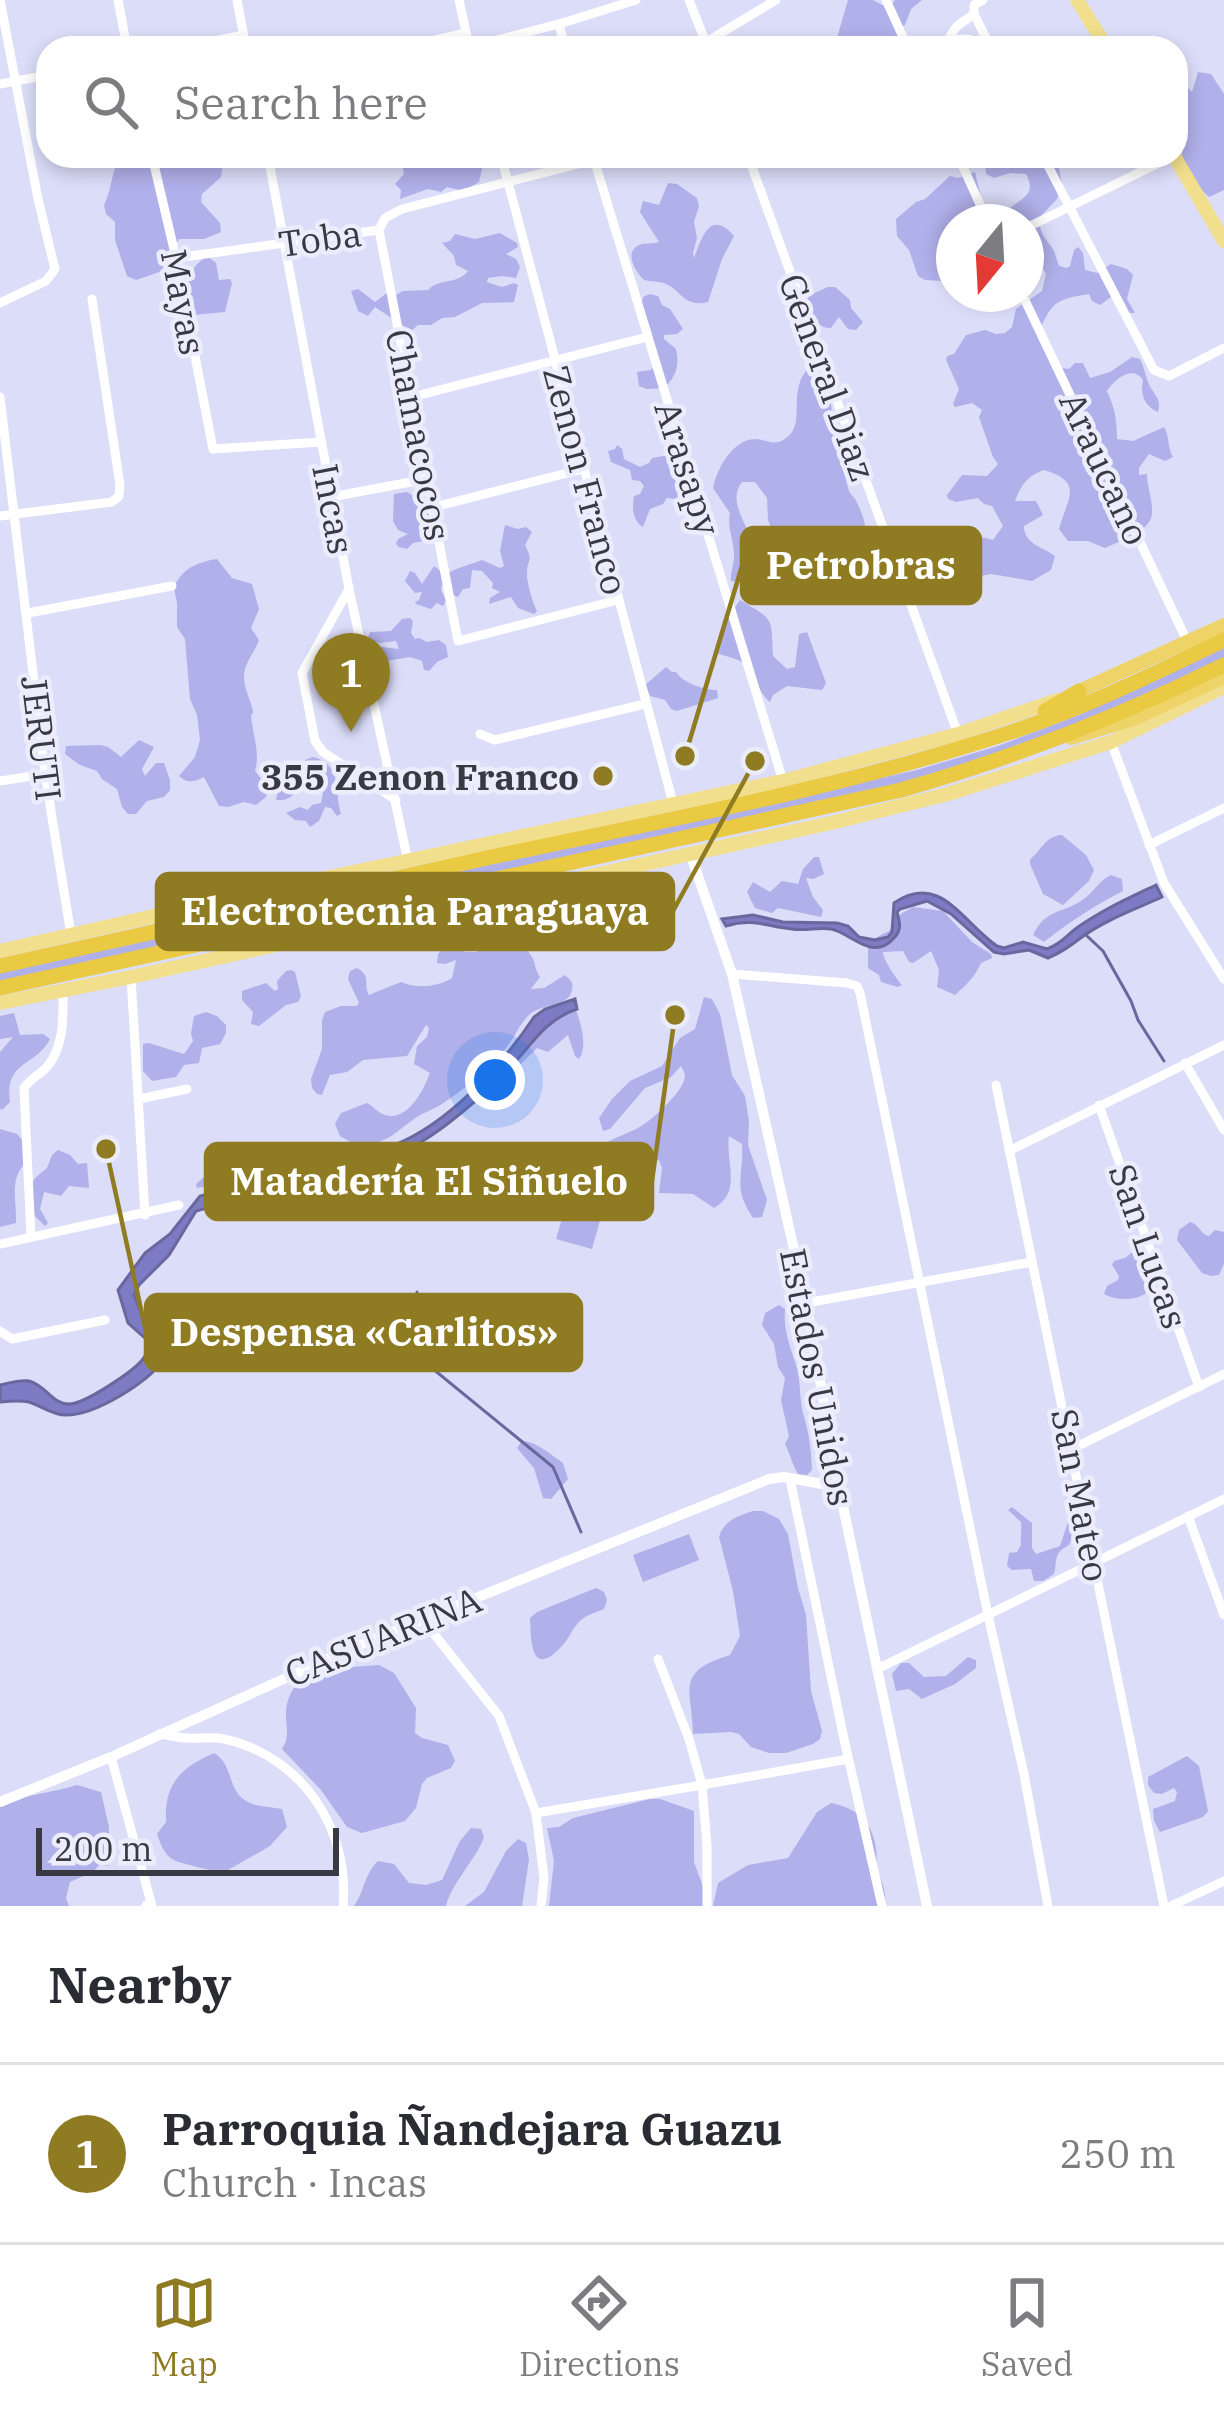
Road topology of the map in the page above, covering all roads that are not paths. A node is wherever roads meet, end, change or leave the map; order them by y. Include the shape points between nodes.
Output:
1 (0, 0) edge
2 (118, 0) edge
3 (237, 0) edge
4 (458, 0) edge
5 (636, 0) edge
6 (689, 0) edge
7 (776, 0) edge
8 (886, 0) edge
9 (983, 0) edge
10 (1077, 0) edge
11 (974, 14) junction
12 (559, 24) junction
13 (466, 33) junction
14 (243, 35) joint
15 (125, 36) edge
16 (238, 36) edge
17 (453, 36) edge
18 (467, 36) edge
19 (513, 36) edge
20 (562, 36) edge
21 (703, 36) edge
22 (721, 36) edge
23 (902, 36) edge
24 (950, 36) edge
25 (982, 36) edge
26 (1100, 36) edge
27 (36, 78) edge
28 (16, 82) junction
29 (0, 84) edge
30 (155, 168) edge
31 (270, 168) edge
32 (504, 168) edge
33 (558, 168) edge
34 (597, 168) edge
35 (752, 168) edge
36 (963, 168) edge
37 (1049, 168) edge
38 (1149, 168) edge
39 (1180, 168) edge
40 (508, 182) junction
41 (980, 204) edge
42 (1068, 209) junction
43 (1044, 220) edge
44 (379, 230) junction
45 (1224, 241) edge
46 (284, 243) junction
47 (176, 258) junction
48 (92, 299) dead end
49 (0, 303) edge
50 (1031, 312) edge
51 (647, 337) junction
52 (1224, 348) edge
53 (555, 362) junction
54 (412, 397) junction
55 (0, 403) edge
56 (321, 442) junction
57 (583, 469) junction
58 (427, 479) junction
59 (331, 497) junction
60 (434, 507) junction
61 (16, 514) junction
62 (0, 516) edge
63 (172, 586) dead end
64 (349, 589) junction
65 (618, 600) junction
66 (28, 613) junction
67 (1224, 625) edge
68 (1224, 640) edge
69 (1188, 643) junction
70 (1224, 665) edge
71 (1224, 677) edge
72 (1224, 687) edge
73 (1079, 691) junction
74 (645, 704) junction
75 (1010, 732) junction
76 (480, 734) dead end
77 (958, 734) junction
78 (1111, 742) junction
79 (1049, 743) junction
80 (45, 774) junction
81 (0, 781) edge
82 (783, 781) junction
83 (822, 785) junction
84 (743, 790) junction
85 (396, 800) junction
86 (673, 803) junction
87 (1224, 808) edge
88 (1149, 845) junction
89 (690, 853) junction
90 (408, 861) junction
91 (277, 903) junction
92 (153, 918) junction
93 (71, 935) junction
94 (0, 951) edge
95 (0, 966) edge
96 (732, 974) junction
97 (131, 976) junction
98 (1224, 979) edge
99 (0, 988) edge
100 (63, 989) junction
101 (0, 1003) edge
102 (1224, 1045) edge
103 (1185, 1063) junction
104 (996, 1085) dead end
105 (188, 1089) dead end
106 (139, 1099) junction
107 (1099, 1105) junction
108 (1224, 1130) edge
109 (1009, 1151) junction
110 (179, 1205) dead end
111 (145, 1215) junction
112 (31, 1237) junction
113 (0, 1244) edge
114 (1032, 1262) junction
115 (921, 1283) junction
116 (806, 1303) junction
117 (105, 1320) dead end
118 (0, 1331) edge
119 (1224, 1374) edge
120 (1198, 1387) junction
121 (1072, 1449) junction
122 (790, 1479) junction
123 (839, 1487) junction
124 (1224, 1499) edge
125 (1187, 1516) junction
126 (1095, 1563) junction
127 (988, 1615) junction
128 (1224, 1616) edge
129 (423, 1620) junction
130 (658, 1659) dead end
131 (877, 1669) junction
132 (159, 1734) junction
133 (111, 1757) junction
134 (848, 1759) junction
135 (702, 1786) junction
136 (0, 1802) edge
137 (536, 1813) junction
138 (1224, 1881) edge
139 (149, 1905) edge
140 (343, 1906) edge
141 (541, 1906) edge
142 (707, 1906) edge
143 (882, 1906) edge
144 (927, 1906) edge
145 (1048, 1906) edge
146 (1168, 1906) edge

1 - 28 street
2 - 15 street
3 - 14 street
4 - 13 street
5 - 12 street
6 - 21 street
7 - 22 street
8 - 23 street
9 - 11 street
10 - 26 main road
11 - 24 street
11 - 25 street
12 - 19 street
12 - 20 street
13 - 17 street
13 - 18 street
14 - 16 street
27 - 28 street
28 - 29 street
28 - 49 street via 56,269
30 - 47 street, Mayas
31 - 46 street, Incas
32 - 40 street, Zenon Franco
33 - 40 street, Toba
34 - 51 street, Arasapy
35 - 77 street, General Diaz
36 - 41 street
37 - 42 street
38 - 42 street
39 - 45 main road
40 - 44 street, Toba via 402,208
40 - 53 street, Zenon Franco
42 - 43 street
42 - 52 street via 1154,370 1169,376
44 - 46 street, Toba
44 - 54 street, Chamacocos
46 - 47 street, Toba
46 - 56 street, Incas
47 - 56 street, Mayas via 213,449
48 - 61 street via 119,496
50 - 69 street, Araucano
51 - 53 street
51 - 82 street, Arasapy
53 - 54 street
53 - 57 street, Zenon Franco
54 - 58 street, Chamacocos
55 - 61 street, JERUTI
56 - 59 street, Incas
57 - 60 street
57 - 65 street, Zenon Franco
58 - 59 street
58 - 60 street, Chamacocos
59 - 64 street, Incas
60 - 65 street, Chamacocos via 458,641
61 - 62 street
61 - 66 street, JERUTI
63 - 66 street
64 - 85 street, Incas
64 - 85 street via 302,673 315,741
65 - 74 street, Zenon Franco
66 - 80 street, JERUTI
67 - 69 highway
68 - 75 highway
69 - 73 highway
70 - 79 highway
71 - 79 highway via 1136,718
72 - 78 main road
73 - 75 highway
73 - 77 main road
74 - 76 street via 495,740
74 - 86 street, Zenon Franco
75 - 83 highway
77 - 82 main road
78 - 88 street
78 - 89 main road via 948,794
79 - 99 highway via 835,806
80 - 81 street
80 - 93 street, JERUTI
82 - 84 main road
83 - 84 main road
83 - 91 highway
84 - 86 main road
85 - 90 street, Incas
86 - 90 main road
87 - 88 street
88 - 98 street
89 - 96 street, Estados Unidos
89 - 97 main road
90 - 92 main road
91 - 92 main road
91 - 95 highway
92 - 93 main road
93 - 94 main road
96 - 115 street via 857,986
96 - 116 street, Estados Unidos
97 - 100 main road
97 - 106 street
100 - 101 main road
100 - 112 street via 56,1053 24,1088
102 - 103 street
103 - 107 street
103 - 108 street
104 - 109 street, San Mateo
105 - 106 street
106 - 111 street
107 - 109 street
107 - 120 street, San Lucas
109 - 114 street, San Mateo
110 - 111 street
111 - 112 street
112 - 113 street
114 - 115 street
114 - 121 street, San Mateo
115 - 116 street
115 - 127 street
116 - 123 street, Estados Unidos
117 - 118 street via 12,1340
119 - 120 street
120 - 121 street
121 - 126 street, San Mateo
122 - 123 street
122 - 129 street, CASUARINA via 769,1479
122 - 134 street
123 - 131 street, Estados Unidos
124 - 125 street
125 - 126 street
125 - 128 street
126 - 127 street
126 - 146 street, San Mateo
127 - 131 street
127 - 145 street
129 - 132 street, CASUARINA
129 - 137 street via 499,1716
130 - 135 street
131 - 144 street, Estados Unidos
132 - 133 street, CASUARINA
132 - 140 street via 222,1738 289,1769 331,1826
133 - 136 street, CASUARINA
133 - 139 street
134 - 135 street
134 - 143 street
135 - 137 street
135 - 142 street
137 - 141 street
138 - 146 street

